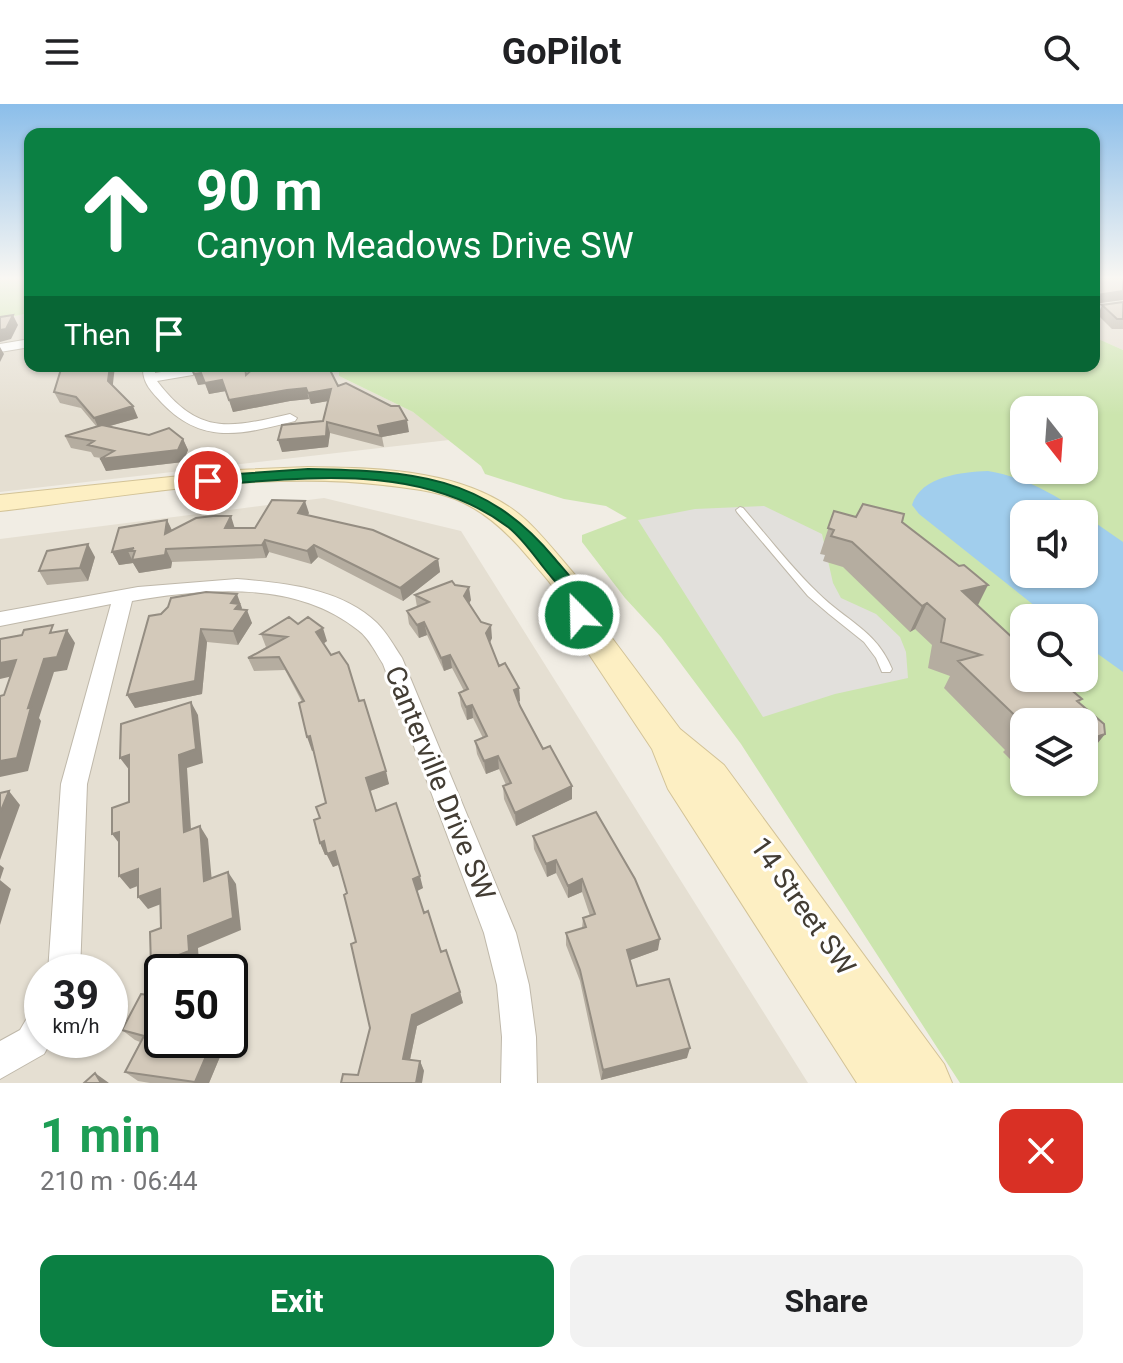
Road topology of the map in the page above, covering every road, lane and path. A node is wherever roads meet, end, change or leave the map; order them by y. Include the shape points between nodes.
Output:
1 (24, 344) edge
2 (0, 348) edge
3 (149, 372) edge
4 (290, 418) dead end
5 (458, 498) junction
6 (0, 503) edge
7 (740, 510) dead end
8 (0, 520) edge
9 (123, 598) junction
10 (0, 619) edge
11 (886, 669) dead end
12 (667, 740) junction
13 (65, 954) edge
14 (24, 1047) edge
15 (0, 1061) edge
16 (519, 1083) edge
17 (888, 1083) edge
18 (925, 1083) edge

1 - 2 street
3 - 4 street via 158,391 200,426 236,427
5 - 6 main road via 446,487 393,477 308,474
5 - 8 main road via 340,485
5 - 12 main road, 14 Street SW via 497,529 558,607 579,615
7 - 11 lane via 823,604 874,643
9 - 10 street, Canterville Drive SW
9 - 13 street via 74,784
9 - 16 street, Canterville Drive SW via 194,586 258,586 333,604 369,626 394,664 500,933 518,1024
12 - 17 main road, 14 Street SW via 682,777
12 - 18 main road, 14 Street SW via 710,777
14 - 15 street

